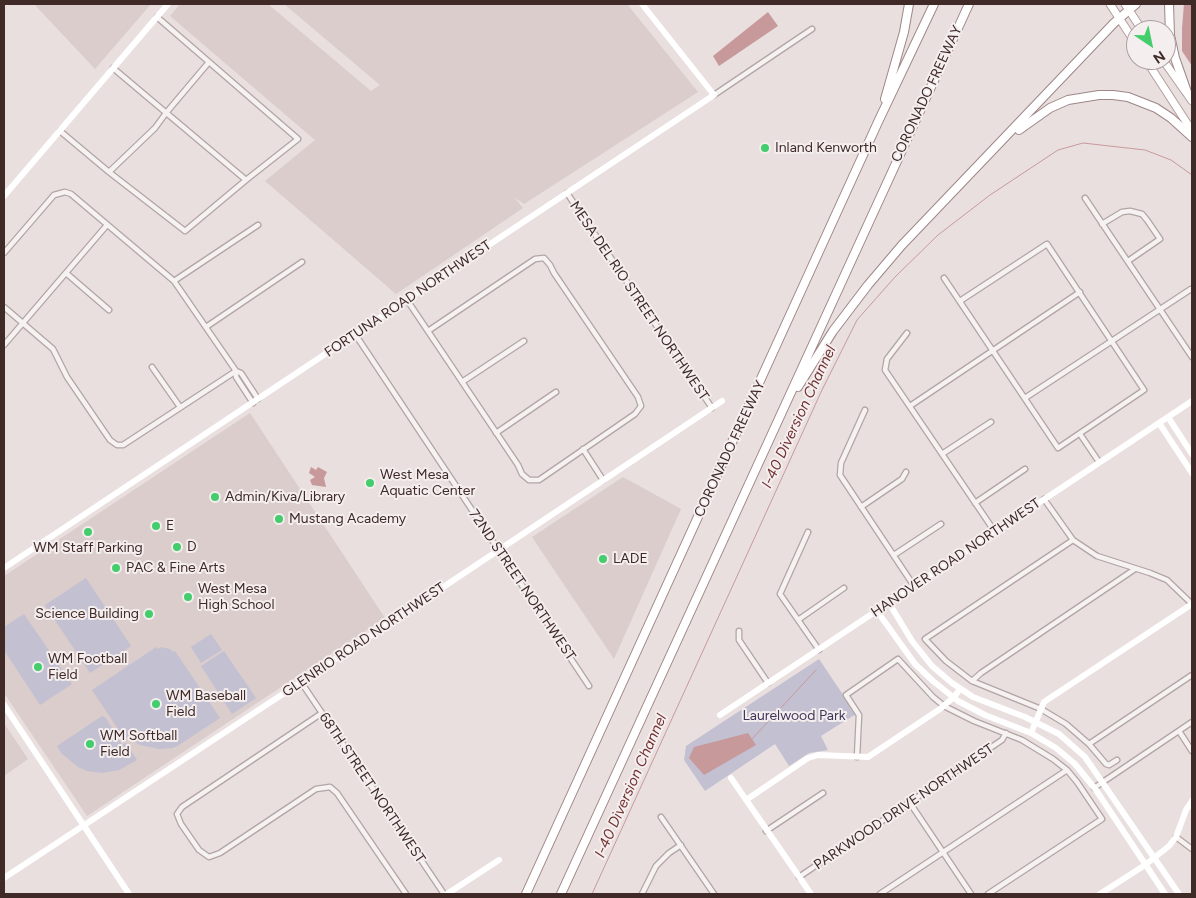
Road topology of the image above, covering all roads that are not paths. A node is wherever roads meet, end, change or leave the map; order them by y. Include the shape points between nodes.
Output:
1 (168, 4) edge
2 (642, 4) edge
3 (909, 4) edge
4 (934, 4) edge
5 (968, 4) edge
6 (1110, 4) edge
7 (1136, 4) edge
8 (1169, 4) edge
9 (1127, 7) edge
10 (157, 17) junction
11 (1119, 19) junction
12 (1135, 20) edge
13 (812, 29) dead end
14 (1126, 29) edge
15 (209, 62) junction
16 (112, 68) junction
17 (1152, 70) edge
18 (1170, 70) edge
19 (1187, 92) junction
20 (714, 95) junction
21 (1192, 101) edge
22 (166, 113) junction
23 (878, 122) junction
24 (60, 131) junction
25 (1192, 131) edge
26 (1192, 137) edge
27 (982, 163) junction
28 (109, 172) junction
29 (246, 180) junction
30 (567, 193) junction
31 (4, 196) edge
32 (1085, 198) dead end
33 (1102, 224) junction
34 (107, 225) junction
35 (258, 225) dead end
36 (4, 253) edge
37 (1128, 261) junction
38 (302, 262) dead end
39 (66, 274) junction
40 (944, 278) dead end
41 (174, 281) junction
42 (1191, 289) edge
43 (1080, 292) junction
44 (407, 300) junction
45 (960, 301) junction
46 (4, 307) edge
47 (1160, 309) junction
48 (109, 310) dead end
49 (23, 323) junction
50 (206, 327) junction
51 (428, 331) junction
52 (906, 333) dead end
53 (355, 334) junction
54 (524, 341) dead end
55 (1112, 341) junction
56 (4, 345) edge
57 (993, 350) junction
58 (1192, 357) edge
59 (152, 367) dead end
60 (236, 371) junction
61 (462, 382) junction
62 (556, 392) dead end
63 (1026, 398) junction
64 (256, 401) junction
65 (722, 401) dead end
66 (1192, 401) edge
67 (910, 406) junction
68 (180, 407) junction
69 (712, 408) junction
70 (865, 410) dead end
71 (781, 414) junction
72 (1168, 417) junction
73 (991, 422) dead end
74 (1159, 423) junction
75 (496, 433) junction
76 (1080, 434) junction
77 (583, 448) junction
78 (942, 454) junction
79 (1192, 454) edge
80 (1099, 462) junction
81 (1025, 469) dead end
82 (906, 472) dead end
83 (1192, 473) edge
84 (603, 480) junction
85 (1044, 499) junction
86 (975, 503) junction
87 (861, 507) junction
88 (941, 524) dead end
89 (808, 532) dead end
90 (995, 532) junction
91 (1073, 540) junction
92 (498, 551) junction
93 (894, 556) junction
94 (4, 568) edge
95 (1135, 569) junction
96 (914, 586) junction
97 (844, 588) dead end
98 (889, 603) junction
99 (1192, 604) edge
100 (877, 611) junction
101 (798, 620) junction
102 (739, 631) dead end
103 (818, 650) junction
104 (1192, 675) edge
105 (972, 681) junction
106 (301, 682) junction
107 (768, 684) junction
108 (590, 686) dead end
109 (960, 689) junction
110 (954, 697) junction
111 (4, 705) edge
112 (944, 706) junction
113 (1041, 709) junction
114 (322, 713) junction
115 (720, 714) dead end
116 (1036, 722) junction
117 (1192, 722) edge
118 (1179, 731) junction
119 (1006, 733) junction
120 (1031, 733) junction
121 (1089, 744) junction
122 (1192, 751) edge
123 (857, 756) junction
124 (1117, 760) dead end
125 (1067, 770) junction
126 (731, 778) dead end
127 (1102, 781) junction
128 (1094, 788) junction
129 (823, 793) dead end
130 (746, 800) junction
131 (1192, 801) edge
132 (910, 803) junction
133 (662, 817) dead end
134 (83, 825) junction
135 (766, 831) junction
136 (1176, 837) junction
137 (680, 845) junction
138 (1192, 849) edge
139 (943, 853) junction
140 (1154, 858) junction
141 (499, 860) dead end
142 (1145, 865) junction
143 (799, 877) junction
144 (4, 878) edge
145 (129, 894) edge
146 (406, 894) edge
147 (444, 894) edge
148 (447, 894) edge
149 (526, 894) edge
150 (561, 894) edge
151 (642, 894) edge
152 (714, 894) edge
153 (811, 894) edge
154 (880, 894) edge
155 (971, 894) edge
156 (988, 894) edge
157 (1100, 894) edge
158 (1165, 894) edge
159 (1179, 894) edge

1 - 10 street
2 - 20 street
3 - 23 highway
4 - 23 highway, CORONADO FREEWAY
5 - 71 highway, CORONADO FREEWAY
6 - 11 main road
7 - 9 highway
8 - 19 highway via 1170,35
9 - 11 highway
9 - 12 main road
10 - 15 street
10 - 16 street
11 - 14 main road
11 - 27 highway
13 - 20 street, FORTUNA ROAD NORTHWEST
15 - 22 street
15 - 29 street via 298,139
16 - 22 street
16 - 24 street
17 - 25 main road
18 - 19 main road
19 - 21 main road
20 - 30 street, FORTUNA ROAD NORTHWEST
22 - 28 street via 155,128
22 - 29 street
23 - 149 highway, CORONADO FREEWAY
24 - 28 street
24 - 31 street
26 - 27 highway via 1171,118 1142,102 1113,95 1084,96 1036,116
27 - 71 highway via 868,285 833,331
28 - 29 street via 185,231
30 - 44 street, FORTUNA ROAD NORTHWEST
30 - 69 street, MESA DEL RIO STREET NORTHWEST
32 - 33 street
33 - 37 street
33 - 37 street via 1130,211 1142,214 1147,220 1160,239
34 - 36 street via 71,194 59,193 51,198
34 - 39 street
34 - 41 street
35 - 41 street
37 - 47 street
38 - 50 street
39 - 48 street
39 - 49 street
40 - 45 street
41 - 50 street
42 - 47 street
43 - 45 street via 1047,244
43 - 55 street
43 - 57 street
44 - 51 street
44 - 53 street, FORTUNA ROAD NORTHWEST
45 - 57 street
46 - 49 street
47 - 55 street
47 - 58 street
49 - 56 street
49 - 68 street via 53,349 67,377 110,440 117,445 123,446
50 - 60 street
51 - 61 street
51 - 77 street via 535,259 544,258 641,406 635,414
52 - 67 street via 886,359 885,370
53 - 64 street, FORTUNA ROAD NORTHWEST
53 - 92 street, 72ND STREET NORTHWEST
54 - 61 street
55 - 63 street
55 - 76 street via 1144,390
57 - 63 street
57 - 67 street
59 - 68 street
60 - 64 street via 236,377
60 - 68 street
61 - 75 street
62 - 75 street
63 - 76 street via 1058,448
64 - 94 street, FORTUNA ROAD NORTHWEST
65 - 69 street, GLENRIO ROAD NORTHWEST
66 - 72 street, HANOVER ROAD NORTHWEST
67 - 78 street
69 - 84 street, GLENRIO ROAD NORTHWEST
70 - 87 street via 840,470
71 - 150 highway, CORONADO FREEWAY
72 - 74 street, HANOVER ROAD NORTHWEST
72 - 79 street
73 - 78 street
74 - 80 street, HANOVER ROAD NORTHWEST
74 - 83 street
75 - 77 street via 529,480 539,480
76 - 80 street
77 - 84 street
78 - 86 street
80 - 85 street, HANOVER ROAD NORTHWEST
81 - 86 street
82 - 87 street
84 - 92 street, GLENRIO ROAD NORTHWEST
85 - 90 street, HANOVER ROAD NORTHWEST
85 - 91 street
86 - 90 street
87 - 93 street
88 - 93 street
89 - 101 street via 780,594
90 - 96 street, HANOVER ROAD NORTHWEST
91 - 95 street via 1097,556
91 - 105 street via 925,639
92 - 106 street, GLENRIO ROAD NORTHWEST
92 - 108 street, 72ND STREET NORTHWEST
93 - 96 street
95 - 99 street via 1166,580
95 - 105 street
96 - 98 street, HANOVER ROAD NORTHWEST
97 - 101 street
98 - 100 street, HANOVER ROAD NORTHWEST
98 - 109 street via 932,666
99 - 113 street via 1044,702
100 - 103 street, HANOVER ROAD NORTHWEST
100 - 110 street via 915,664
101 - 103 street
102 - 107 street via 740,640
103 - 107 street, HANOVER ROAD NORTHWEST
104 - 121 street
105 - 113 street
106 - 114 street, 68TH STREET NORTHWEST
106 - 134 street, GLENRIO ROAD NORTHWEST
107 - 115 street, HANOVER ROAD NORTHWEST
109 - 110 street
109 - 116 street
110 - 112 street
110 - 120 street
111 - 134 street
112 - 119 street
112 - 123 street via 868,757
112 - 123 street via 898,660 846,695 859,715
113 - 116 street
113 - 121 street via 1066,724
114 - 146 street via 182,807 177,814 181,824 199,850 209,857 316,790 330,787
114 - 147 street, 68TH STREET NORTHWEST
116 - 120 street
116 - 127 street via 1059,734 1084,757
117 - 118 street
118 - 122 street
118 - 127 street
119 - 125 street
119 - 132 street, PARKWOOD DRIVE NORTHWEST via 1002,740
120 - 128 street via 1075,764
121 - 124 street via 1106,764
123 - 130 street via 818,755 808,758
125 - 139 street
125 - 156 street via 1102,819
126 - 130 street
127 - 128 street
127 - 140 street
128 - 142 street
129 - 135 street
130 - 135 street
131 - 136 street
132 - 139 street
132 - 143 street, PARKWOOD DRIVE NORTHWEST
133 - 137 street
134 - 144 street, GLENRIO ROAD NORTHWEST
134 - 145 street
135 - 143 street
136 - 138 street
136 - 140 street
137 - 151 street via 656,866
137 - 152 street
139 - 154 street
139 - 155 street
140 - 142 street
140 - 159 street
141 - 148 street
142 - 157 street
142 - 158 street
143 - 153 street

